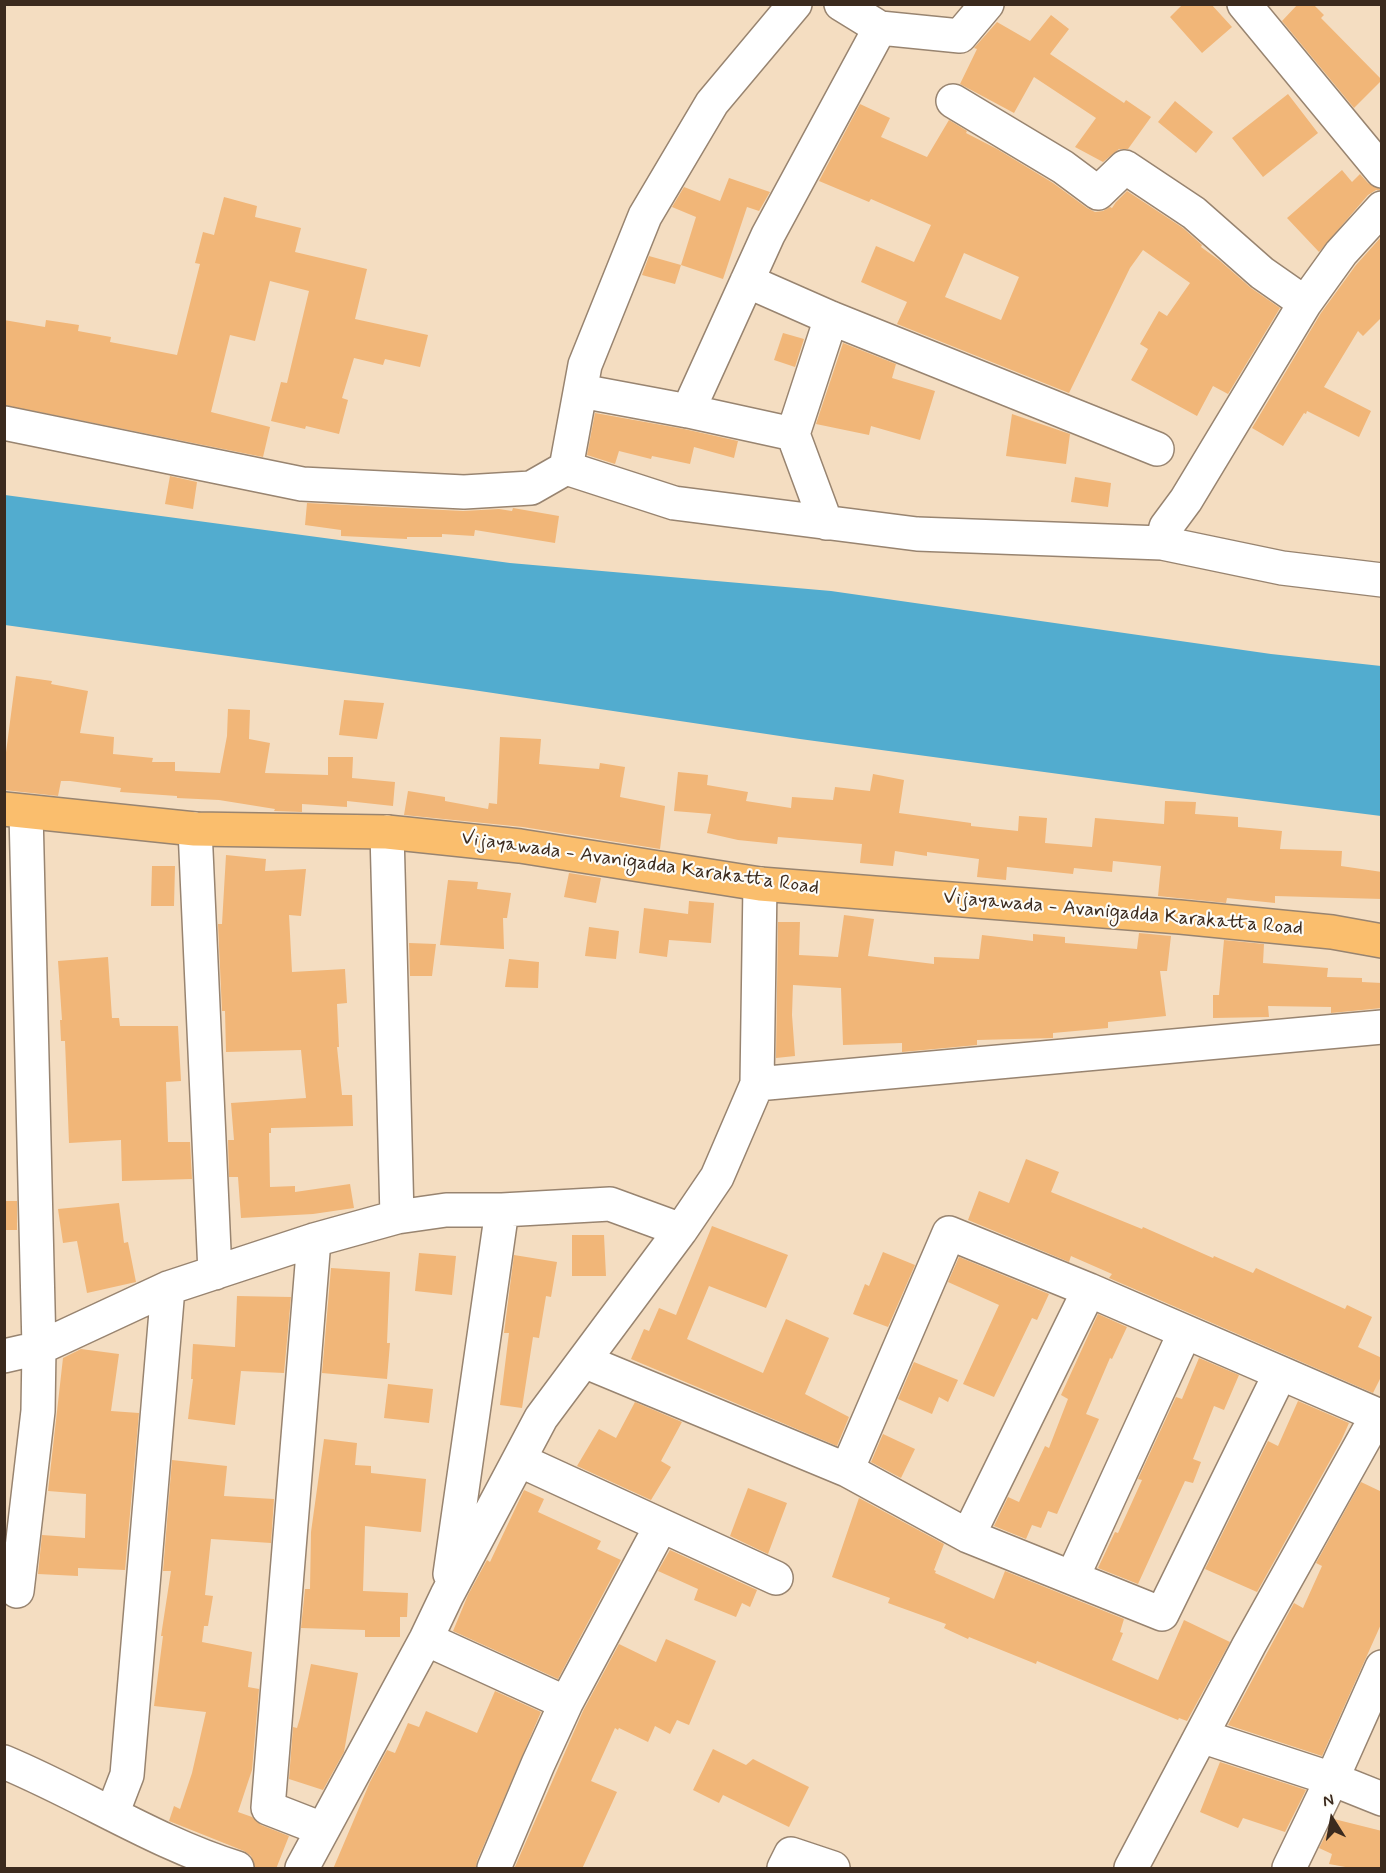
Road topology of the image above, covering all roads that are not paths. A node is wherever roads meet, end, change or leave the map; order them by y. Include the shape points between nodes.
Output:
1 (841, 4) edge
2 (987, 4) edge
3 (1244, 4) edge
4 (791, 5) edge
5 (880, 28) junction
6 (953, 101) dead end
7 (1382, 171) edge
8 (1382, 208) edge
9 (747, 281) junction
10 (1305, 303) junction
11 (831, 318) junction
12 (580, 391) junction
13 (688, 411) junction
14 (4, 423) edge
15 (793, 434) junction
16 (1157, 449) dead end
17 (566, 468) junction
18 (826, 523) junction
19 (1162, 543) junction
20 (1382, 580) edge
21 (15, 810) edge
22 (195, 829) junction
23 (387, 832) junction
24 (759, 884) junction
25 (1382, 941) edge
26 (1382, 1027) edge
27 (758, 1084) junction
28 (502, 1210) junction
29 (397, 1217) junction
30 (681, 1230) junction
31 (314, 1240) junction
32 (215, 1273) junction
33 (168, 1288) junction
34 (1089, 1290) junction
35 (1185, 1332) junction
36 (39, 1348) junction
37 (4, 1356) edge
38 (584, 1361) junction
39 (1280, 1374) junction
40 (1379, 1416) edge
41 (519, 1460) junction
42 (847, 1470) junction
43 (661, 1526) junction
44 (969, 1536) junction
45 (1073, 1576) junction
46 (776, 1578) dead end
47 (17, 1591) dead end
48 (447, 1595) junction
49 (426, 1639) junction
50 (1382, 1666) edge
51 (566, 1703) junction
52 (1201, 1736) junction
53 (4, 1762) edge
54 (1332, 1779) junction
55 (1382, 1799) edge
56 (112, 1814) junction
57 (322, 1829) junction
58 (237, 1869) edge
59 (302, 1869) edge
60 (494, 1869) edge
61 (784, 1869) edge
62 (833, 1869) edge
63 (1131, 1869) edge
64 (1289, 1869) edge

1 - 5 street
2 - 5 street via 960,36
3 - 7 street
4 - 12 street via 712,103 645,216 585,365
5 - 9 street
6 - 10 street via 1063,167 1098,193 1125,167 1194,213 1262,273
8 - 10 street via 1341,253
9 - 11 street
9 - 13 street
10 - 19 street via 1166,527
11 - 15 street
11 - 16 street
12 - 13 street
12 - 17 street
13 - 15 street
14 - 17 street via 302,484 464,492 531,488
15 - 18 street
17 - 18 street via 674,503
18 - 19 street via 917,534
19 - 20 street via 1282,567
21 - 22 main road, Vijayawada - Avanigadda Karakatta Road
21 - 36 street
22 - 23 main road, Vijayawada - Avanigadda Karakatta Road
22 - 32 street
23 - 24 main road, Vijayawada - Avanigadda Karakatta Road via 520,846
23 - 29 street
24 - 25 main road, Vijayawada - Avanigadda Karakatta Road via 1191,918
24 - 27 street
26 - 27 street
27 - 30 street via 717,1177
28 - 29 street via 446,1210
28 - 30 street via 610,1204
28 - 48 street
29 - 31 street
30 - 38 street
31 - 32 street
31 - 57 street via 268,1808
32 - 33 street
33 - 36 street
33 - 56 street via 127,1775
34 - 35 street
34 - 42 street via 949,1233
34 - 44 street
35 - 39 street
35 - 45 street
36 - 37 street
36 - 47 street via 38,1411
38 - 41 street via 541,1418
38 - 42 street
39 - 40 street
39 - 45 street via 1162,1614
40 - 52 street
41 - 43 street
41 - 48 street
42 - 44 street
43 - 46 street
43 - 51 street
44 - 45 street
48 - 49 street
49 - 51 street
49 - 57 street
50 - 54 street
51 - 60 street
52 - 54 street
52 - 63 street
53 - 56 street
54 - 55 street
54 - 64 street
56 - 58 street
57 - 59 street
61 - 62 street via 791,1854

